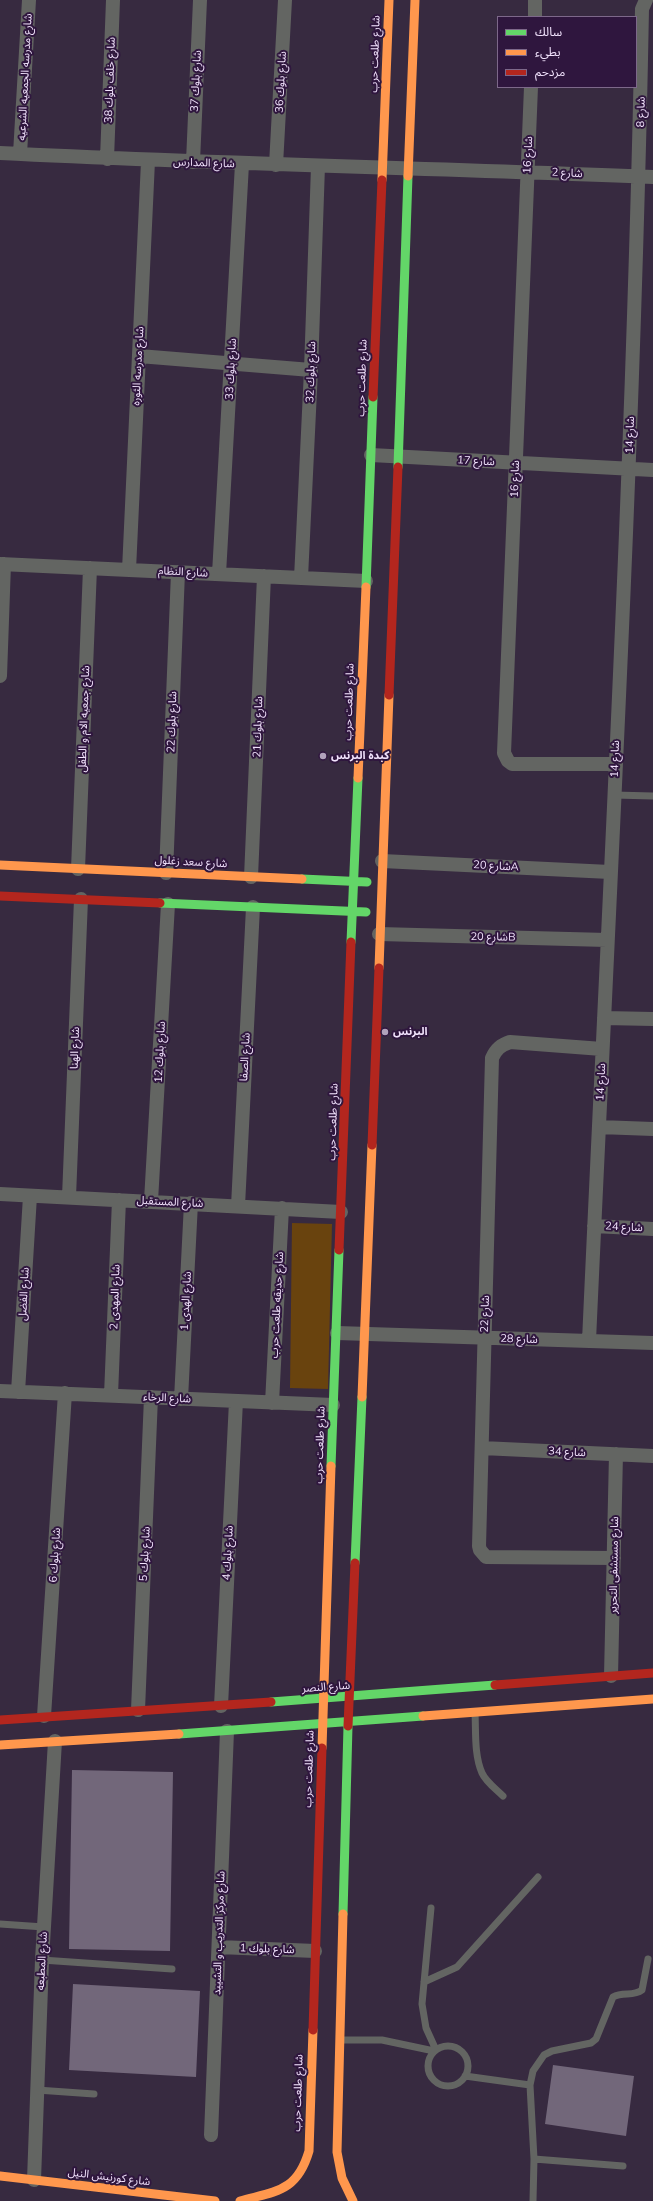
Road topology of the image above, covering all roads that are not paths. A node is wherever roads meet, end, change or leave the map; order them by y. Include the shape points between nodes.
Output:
1 (29, 0) edge
2 (113, 0) edge
3 (200, 0) edge
4 (285, 0) edge
5 (389, 0) edge
6 (415, 0) edge
7 (535, 0) edge
8 (646, 0) edge
9 (535, 16) edge
10 (531, 88) edge
11 (0, 153) edge
12 (20, 154) junction
13 (107, 159) junction
14 (148, 161) junction
15 (193, 162) junction
16 (242, 164) junction
17 (276, 165) junction
18 (318, 166) junction
19 (382, 168) junction
20 (409, 168) junction
21 (527, 171) junction
22 (646, 176) edge
23 (139, 356) junction
24 (231, 364) junction
25 (311, 370) junction
26 (371, 455) junction
27 (398, 456) junction
28 (515, 463) junction
29 (629, 469) junction
30 (653, 470) edge
31 (2, 564) edge
32 (90, 568) junction
33 (129, 570) junction
34 (178, 572) junction
35 (220, 574) junction
36 (264, 576) junction
37 (300, 578) junction
38 (366, 581) junction
39 (0, 676) edge
40 (615, 764) junction
41 (614, 795) junction
42 (653, 796) edge
43 (382, 861) junction
44 (0, 865) edge
45 (78, 869) junction
46 (610, 872) junction
47 (166, 873) junction
48 (251, 877) junction
49 (354, 882) junction
50 (381, 883) junction
51 (0, 896) edge
52 (81, 899) junction
53 (168, 904) junction
54 (253, 907) junction
55 (353, 912) junction
56 (380, 913) junction
57 (379, 934) junction
58 (607, 940) junction
59 (604, 1018) junction
60 (653, 1019) edge
61 (602, 1049) junction
62 (599, 1127) junction
63 (653, 1129) edge
64 (0, 1194) edge
65 (30, 1196) junction
66 (69, 1197) junction
67 (119, 1200) junction
68 (151, 1201) junction
69 (191, 1203) junction
70 (238, 1206) junction
71 (282, 1208) junction
72 (341, 1212) junction
73 (594, 1226) junction
74 (653, 1229) edge
75 (337, 1334) junction
76 (365, 1334) junction
77 (485, 1338) junction
78 (589, 1341) junction
79 (653, 1343) edge
80 (0, 1391) edge
81 (18, 1392) junction
82 (65, 1393) junction
83 (111, 1395) junction
84 (152, 1397) junction
85 (181, 1399) junction
86 (236, 1401) junction
87 (272, 1403) junction
88 (333, 1405) junction
89 (482, 1448) junction
90 (616, 1454) junction
91 (653, 1456) edge
92 (614, 1558) junction
93 (653, 1673) edge
94 (611, 1676) junction
95 (349, 1697) junction
96 (323, 1699) junction
97 (653, 1699) edge
98 (221, 1706) junction
99 (138, 1710) junction
100 (475, 1713) junction
101 (44, 1716) junction
102 (0, 1720) edge
103 (348, 1721) junction
104 (323, 1723) junction
105 (227, 1731) junction
106 (55, 1741) junction
107 (0, 1745) edge
108 (503, 1796) dead end
109 (538, 1877) dead end
110 (431, 1908) dead end
111 (0, 1924) edge
112 (44, 1928) junction
113 (218, 1947) junction
114 (315, 1951) junction
115 (42, 1960) junction
116 (648, 1960) dead end
117 (172, 1969) dead end
118 (424, 1982) junction
119 (340, 2040) junction
120 (435, 2051) junction
121 (465, 2076) junction
122 (530, 2085) junction
123 (37, 2090) junction
124 (94, 2094) dead end
125 (211, 2135) dead end
126 (534, 2159) junction
127 (623, 2166) dead end
128 (0, 2176) edge
129 (34, 2180) junction
130 (215, 2201) edge
131 (240, 2201) edge
132 (352, 2201) edge
133 (533, 2201) edge

1 - 12 street, شارع مدرسه الجمعيه الشرعيه
2 - 13 street, شارع خلف بلوك 38
3 - 15 street, شارع بلوك 37
4 - 17 street, شارع بلوك 36
5 - 19 street, شارع طلعت حرب
6 - 20 street
7 - 9 street
8 - 22 street, شارع 8 via 642,9
10 - 21 street, شارع 16
11 - 12 street, شارع المدارس
12 - 13 street, شارع المدارس
13 - 14 street, شارع المدارس
14 - 15 street, شارع المدارس
14 - 23 street, شارع مدرسه الثوره
15 - 16 street, شارع المدارس
16 - 17 street, شارع المدارس
16 - 24 street, شارع بلوك 33
17 - 18 street, شارع المدارس
18 - 19 street, شارع المدارس
18 - 25 street, شارع بلوك 32
19 - 20 street, شارع المدارس
19 - 26 street, شارع طلعت حرب
20 - 21 street, شارع 2
20 - 27 street
21 - 22 street, شارع 2
21 - 28 street, شارع 16
22 - 29 street, شارع 14
23 - 24 street
23 - 33 street, شارع مدرسه الثوره
24 - 25 street
24 - 35 street, شارع بلوك 33
25 - 37 street, شارع بلوك 32
26 - 27 street, شارع 17
26 - 38 street, شارع طلعت حرب
27 - 28 street, شارع 17
27 - 43 street
28 - 29 street, شارع 17
28 - 40 street, شارع 16 via 505,757 512,764
29 - 30 street, شارع 17
29 - 40 street, شارع 14
31 - 32 street, شارع النظام
31 - 39 street
32 - 33 street, شارع النظام
32 - 45 street, شارع جمعيه الام و الطفل
33 - 34 street, شارع النظام
34 - 35 street, شارع النظام
34 - 47 street, شارع بلوك 22
35 - 36 street, شارع النظام
36 - 37 street, شارع النظام
36 - 48 street, شارع بلوك 21
37 - 38 street, شارع النظام
38 - 49 street, شارع طلعت حرب
40 - 41 street, شارع 14
41 - 42 lane
41 - 46 street, شارع 14
43 - 46 street, شارع 20A
43 - 50 street
44 - 45 street, شارع سعد زغلول
45 - 47 street, شارع سعد زغلول
46 - 58 street, شارع 14
47 - 48 street, شارع سعد زغلول
48 - 49 street, شارع سعد زغلول
49 - 50 street, شارع سعد زغلول
49 - 55 street, شارع طلعت حرب
50 - 56 street
51 - 52 street
52 - 53 street
52 - 66 street, شارع الهنا
53 - 54 street
53 - 68 street, شارع بلوك 12
54 - 55 street
54 - 70 street, شارع الصفا
55 - 56 street
55 - 72 street, شارع طلعت حرب
56 - 57 street
57 - 58 street, شارع 20B
57 - 76 street
58 - 59 street, شارع 14
59 - 60 street
59 - 61 street, شارع 14
61 - 62 street, شارع 14
61 - 77 street, شارع 22 via 510,1042 502,1044 492,1058
62 - 63 street
62 - 73 street, شارع 14
64 - 65 street, شارع المستقبل
65 - 66 street, شارع المستقبل
65 - 81 street, شارع الفضل
66 - 67 street, شارع المستقبل
67 - 68 street, شارع المستقبل
67 - 83 street, شارع المهدى 2
68 - 69 street, شارع المستقبل
69 - 70 street, شارع المستقبل
69 - 85 street, شارع الهدى 1
70 - 71 street, شارع المستقبل
71 - 72 street, شارع المستقبل
71 - 87 street, شارع حديقه طلعت حرب
72 - 75 street, شارع طلعت حرب
73 - 74 street, شارع 24
73 - 78 street, شارع 14
75 - 76 street, شارع 28
75 - 88 street, شارع طلعت حرب
76 - 77 street, شارع 28
76 - 95 street
77 - 78 street, شارع 28
77 - 89 street, شارع 22
78 - 79 street, شارع 28
80 - 81 street, شارع الرخاء
81 - 82 street, شارع الرخاء
82 - 83 street, شارع الرخاء
82 - 101 street, شارع بلوك 6
83 - 84 street, شارع الرخاء
84 - 85 street, شارع الرخاء
84 - 99 street, شارع بلوك 5
85 - 86 street, شارع الرخاء
86 - 87 street, شارع الرخاء
86 - 98 street, شارع بلوك 4
87 - 88 street, شارع الرخاء
88 - 96 street, شارع طلعت حرب
89 - 90 street, شارع 34
89 - 92 street, شارع 22 via 479,1546 482,1554 491,1557
90 - 91 street, شارع 34
90 - 92 street, شارع مستشفى التحرير
92 - 94 street, شارع مستشفى التحرير
93 - 94 street, شارع النصر
94 - 95 street, شارع النصر
95 - 96 street, شارع النصر
95 - 103 street
96 - 98 street, شارع النصر
96 - 104 street, شارع طلعت حرب
97 - 100 street
98 - 99 street, شارع النصر
99 - 101 street, شارع النصر
100 - 103 street
100 - 108 lane via 482,1772
101 - 102 street, شارع النصر
103 - 104 street
103 - 119 street
104 - 105 street
104 - 114 street, شارع طلعت حرب
105 - 106 street
105 - 113 street, شارع مركز التدريب و التشييد
106 - 107 street
106 - 112 street, شارع المطبعه
109 - 118 lane via 457,1967
110 - 118 lane
111 - 112 lane
112 - 115 street, شارع المطبعه
113 - 114 street, شارع بلوك 1
113 - 125 street, شارع مركز التدريب و التشييد
114 - 131 street, شارع طلعت حرب via 306,2163 302,2174 294,2183 282,2190
115 - 117 lane
115 - 123 street, شارع المطبعه
116 - 122 lane via 642,1990 634,1994 622,1993 613,1997 600,2033 590,2043 544,2055 533,2071
118 - 120 lane via 423,2016
119 - 120 lane via 382,2040
119 - 132 street via 337,2152 339,2168
120 - 121 lane via 449,2046 462,2051 468,2063
120 - 121 lane via 428,2064 436,2081 442,2085 455,2085
121 - 122 lane
122 - 126 lane
123 - 124 lane
123 - 129 street, شارع المطبعه
126 - 127 lane
126 - 133 lane
128 - 129 street, شارع كورنيش النيل
129 - 130 street, شارع كورنيش النيل

